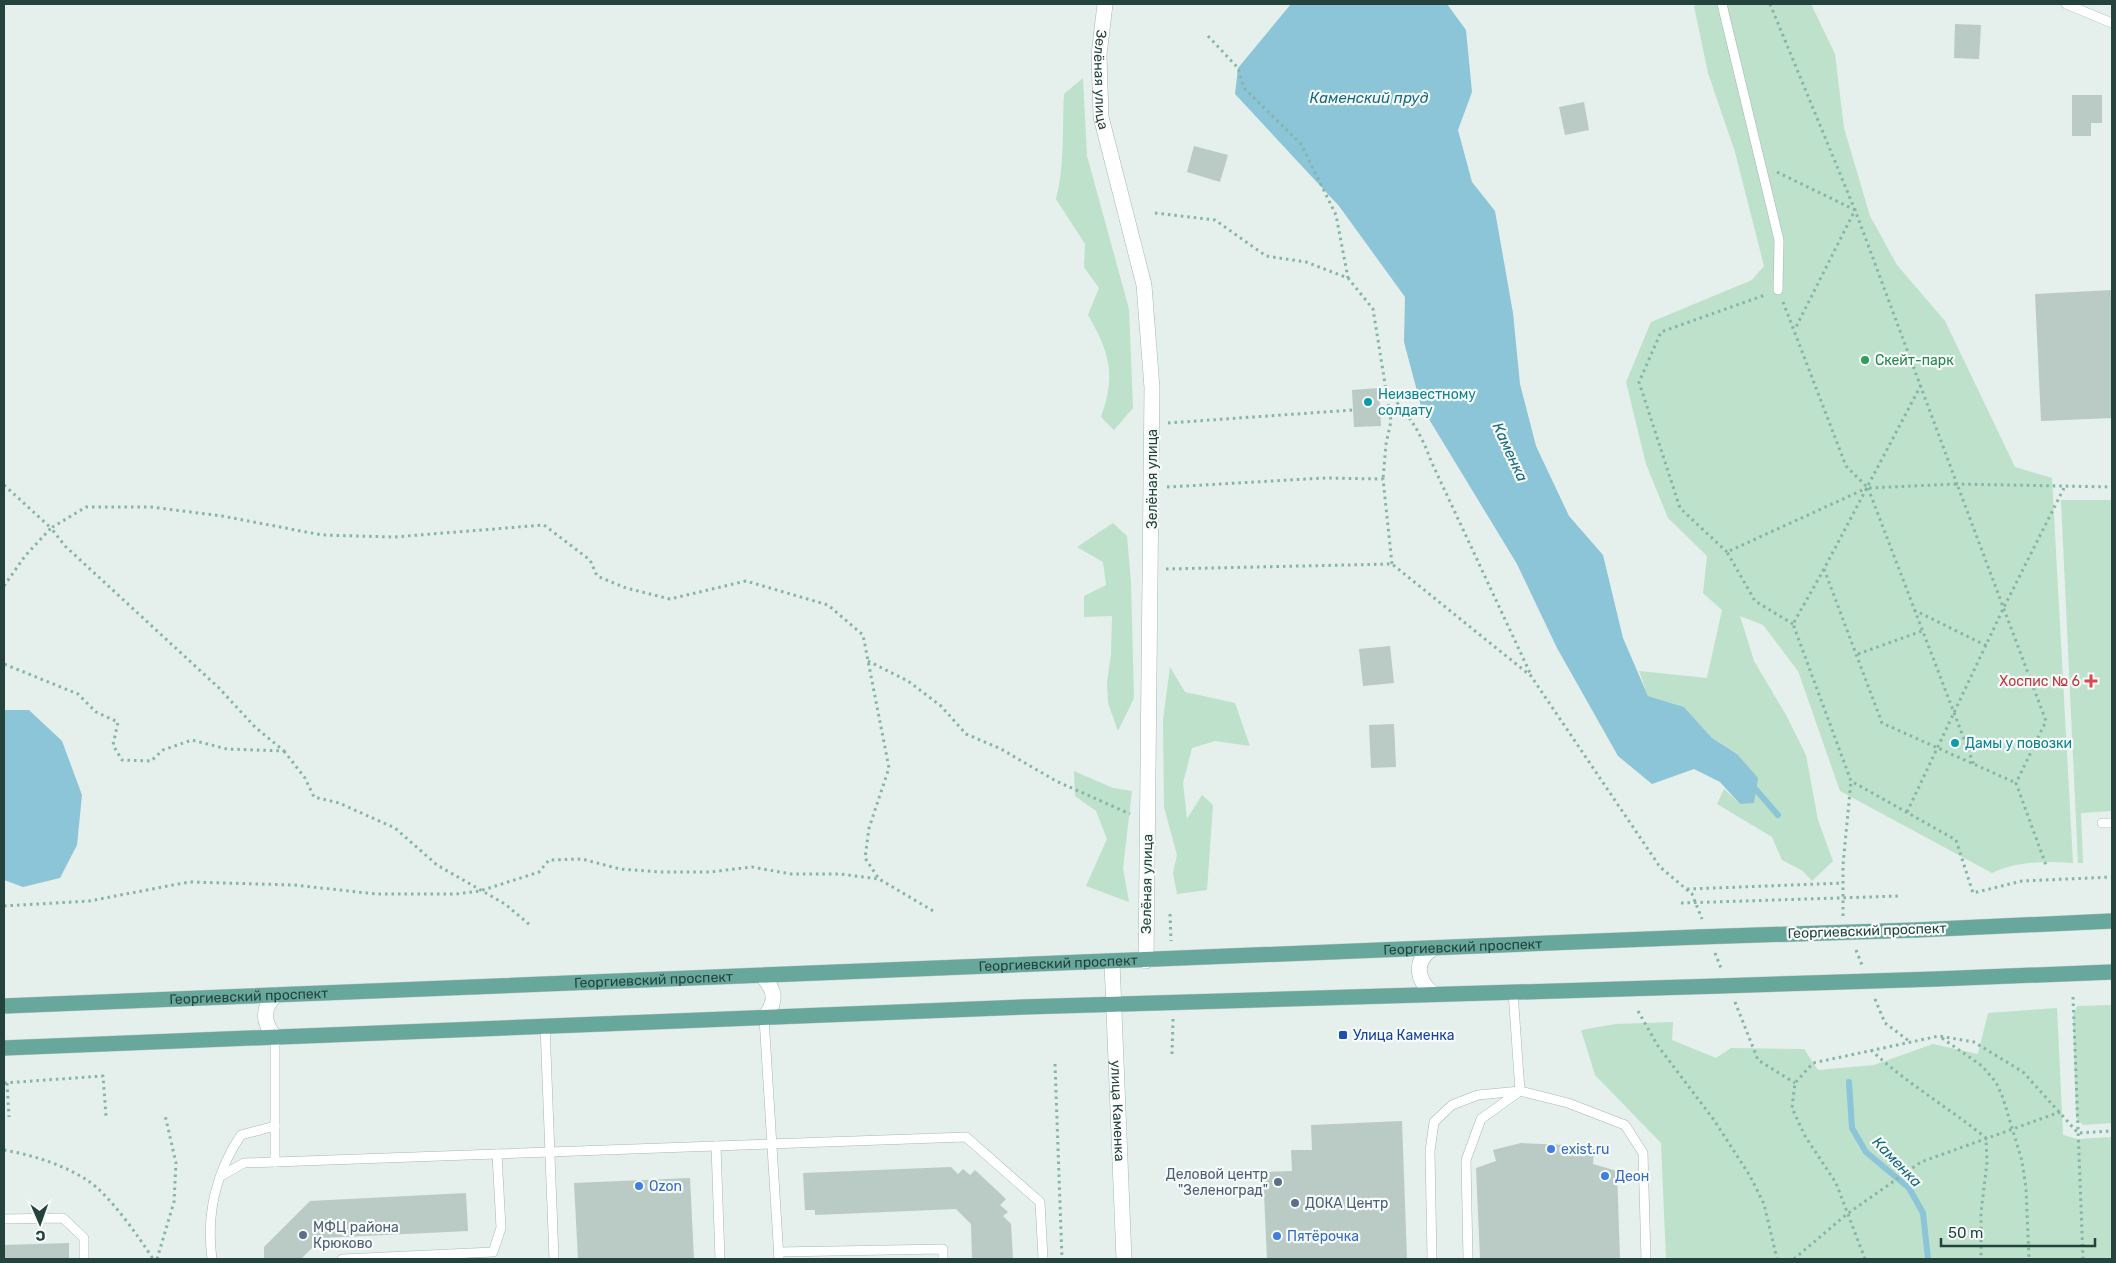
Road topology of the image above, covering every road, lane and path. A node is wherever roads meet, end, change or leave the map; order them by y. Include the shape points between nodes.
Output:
1 (1105, 4) edge
2 (1722, 4) edge
3 (1770, 4) edge
4 (2066, 4) edge
5 (2112, 23) edge
6 (1208, 36) dead end
7 (1760, 163) junction
8 (1855, 210) junction
9 (1155, 213) dead end
10 (1348, 278) junction
11 (1778, 290) junction
12 (1794, 330) junction
13 (1921, 384) junction
14 (1387, 392) junction
15 (1353, 410) dead end
16 (1167, 423) dead end
17 (1383, 479) junction
18 (1957, 484) junction
19 (4, 485) edge
20 (2065, 486) junction
21 (1167, 487) dead end
22 (2112, 487) edge
23 (1868, 488) junction
24 (50, 528) junction
25 (1727, 552) junction
26 (1392, 564) junction
27 (1151, 568) junction
28 (1824, 570) junction
29 (4, 586) edge
30 (2003, 609) junction
31 (1914, 610) junction
32 (1793, 624) junction
33 (1922, 631) junction
34 (1987, 646) junction
35 (1858, 654) junction
36 (868, 660) junction
37 (4, 664) edge
38 (1532, 676) junction
39 (1953, 714) junction
40 (1936, 748) junction
41 (284, 751) junction
42 (1975, 766) junction
43 (1852, 781) junction
44 (2016, 783) junction
45 (1906, 812) junction
46 (1147, 822) junction
47 (2102, 823) dead end
48 (2112, 823) edge
49 (2047, 868) dead end
50 (2112, 877) edge
51 (879, 879) junction
52 (1843, 883) junction
53 (1686, 889) junction
54 (480, 891) junction
55 (1900, 896) dead end
56 (1681, 903) dead end
57 (4, 906) edge
58 (936, 912) dead end
59 (2112, 921) edge
60 (1703, 922) dead end
61 (530, 925) dead end
62 (1846, 925) dead end
63 (1853, 943) dead end
64 (1432, 949) junction
65 (1714, 949) dead end
66 (1146, 961) junction
67 (1112, 962) junction
68 (1864, 970) dead end
69 (2112, 972) edge
70 (762, 976) junction
71 (1722, 981) junction
72 (1513, 992) junction
73 (1432, 993) junction
74 (276, 995) junction
75 (1732, 996) dead end
76 (1875, 996) dead end
77 (2073, 998) dead end
78 (1113, 1005) junction
79 (4, 1006) edge
80 (1638, 1011) dead end
81 (764, 1018) junction
82 (545, 1026) junction
83 (1940, 1036) junction
84 (275, 1037) junction
85 (1910, 1041) junction
86 (4, 1048) edge
87 (1870, 1050) junction
88 (1055, 1064) dead end
89 (5, 1082) edge
90 (1795, 1083) junction
91 (1520, 1091) junction
92 (2060, 1112) junction
93 (165, 1115) dead end
94 (106, 1116) dead end
95 (9, 1117) dead end
96 (275, 1126) junction
97 (2012, 1129) junction
98 (2112, 1131) edge
99 (2078, 1133) junction
100 (1986, 1138) junction
101 (771, 1144) junction
102 (716, 1146) junction
103 (4, 1150) edge
104 (551, 1152) junction
105 (497, 1154) junction
106 (275, 1162) junction
107 (221, 1176) junction
108 (1848, 1214) junction
109 (4, 1219) edge
110 (779, 1255) edge
111 (84, 1259) edge
112 (153, 1259) edge
113 (157, 1259) edge
114 (212, 1259) edge
115 (342, 1259) edge
116 (554, 1259) edge
117 (720, 1259) edge
118 (943, 1259) edge
119 (1042, 1259) edge
120 (1062, 1259) edge
121 (1124, 1259) edge
122 (1432, 1259) edge
123 (1468, 1259) edge
124 (1646, 1259) edge
125 (1777, 1259) edge
126 (1794, 1259) edge
127 (1865, 1259) edge
128 (1981, 1259) edge
129 (2029, 1259) edge
130 (2083, 1259) edge

1 - 27 street, Зелёная улица via 1100,55 1101,117 1144,285 1152,388
2 - 7 lane
3 - 8 path
4 - 5 lane
6 - 10 path via 1238,68 1244,88 1301,144 1336,215
7 - 8 path
7 - 11 lane via 1779,240
8 - 12 path
8 - 13 path
9 - 10 path via 1215,220 1266,256 1306,262
10 - 14 path via 1373,309
11 - 12 path
11 - 25 path via 1661,332 1639,382 1680,508
12 - 23 path via 1846,466
13 - 18 path
13 - 23 path
14 - 17 path via 1391,421
14 - 38 path via 1410,416 1425,444
15 - 16 path
17 - 21 path via 1260,480
17 - 26 path
18 - 20 path
18 - 23 path
18 - 30 path
19 - 24 path
20 - 22 path
20 - 30 path
23 - 25 path
23 - 28 path
23 - 31 path
24 - 29 path via 24,556
24 - 36 path via 86,507 151,507 222,516 322,535 394,538 544,525 590,560 597,576 626,588 670,598 746,580 828,605 863,635
24 - 41 path via 65,546
25 - 32 path via 1755,600
26 - 27 path
26 - 38 path
27 - 46 street, Зелёная улица
28 - 32 path
28 - 35 path
30 - 34 path
30 - 44 path via 2046,721
31 - 33 path
31 - 34 path
32 - 43 path
33 - 35 path
33 - 39 path
34 - 39 path
35 - 40 path via 1882,723
36 - 46 path via 908,681 940,706 966,734 1056,781
36 - 51 path via 889,768 869,828 865,858
37 - 41 path via 78,694 96,712 118,722 113,745 122,760 151,761 163,750 192,740 227,749
38 - 53 path via 1660,867
39 - 40 path
39 - 42 path
40 - 42 path
40 - 45 path
41 - 54 path via 306,778 314,797 339,803 394,828 437,865
42 - 44 path
43 - 45 path
43 - 52 path
44 - 49 path
45 - 50 path via 1956,840 1973,893 2022,881
46 - 66 street, Зелёная улица
47 - 48 lane
51 - 54 path via 840,874 791,874 752,867 710,872 660,872 620,869 582,859 549,860 539,872
51 - 58 path
52 - 53 path
52 - 62 path
53 - 60 path via 1692,894
54 - 57 path via 376,894 294,885 189,882 89,901
54 - 61 path via 505,904
55 - 56 path, bridge
59 - 64 main road, Георгиевский проспект, bridge
63 - 68 path
64 - 66 main road, Георгиевский проспект
64 - 73 street via 1424,954 1418,971 1420,980
65 - 71 path
66 - 67 main road, Георгиевский проспект
67 - 70 main road, Георгиевский проспект
67 - 78 street, улица Каменка
69 - 71 main road, bridge via 1936,979
70 - 74 main road, Георгиевский проспект
70 - 81 street via 774,996
71 - 72 main road
72 - 73 main road
72 - 91 lane
73 - 78 main road
74 - 79 main road, Георгиевский проспект
74 - 84 street via 269,1001 265,1016
75 - 90 path via 1758,1060
76 - 85 path via 1885,1024
77 - 99 path
78 - 81 main road
78 - 121 street, улица Каменка
80 - 125 path via 1658,1046 1714,1120 1750,1176 1764,1204
81 - 82 main road
81 - 101 lane
82 - 84 main road
82 - 104 lane
83 - 85 path
83 - 92 path via 1974,1042 1998,1054 2023,1072
83 - 97 path via 1976,1061 1996,1082
84 - 86 main road
84 - 96 lane
85 - 87 path
87 - 90 path via 1813,1063
87 - 100 path via 1895,1073
88 - 120 path
89 - 94 path via 103,1076
89 - 95 path
90 - 108 path via 1792,1108 1805,1136 1836,1183
91 - 122 lane via 1478,1095 1452,1105 1434,1122 1430,1151
91 - 123 lane via 1481,1119 1466,1160
91 - 124 lane via 1568,1103 1625,1125 1643,1153
92 - 97 path
92 - 99 path
93 - 113 path via 176,1163 174,1202
96 - 106 lane
96 - 107 lane via 241,1135 226,1157
97 - 100 path
97 - 129 path via 2026,1188
98 - 99 path
99 - 130 path
100 - 108 path via 1921,1162
100 - 128 path
101 - 102 lane
101 - 110 lane
101 - 119 lane via 966,1137 1040,1202
102 - 104 lane
102 - 117 lane
103 - 112 path via 56,1165 88,1180 137,1233
104 - 105 lane
104 - 116 lane
105 - 106 lane
105 - 115 lane via 501,1228 493,1252
106 - 107 lane via 244,1163
107 - 114 lane via 209,1233
108 - 126 path
108 - 127 path
109 - 111 lane via 63,1218 84,1238
110 - 118 lane via 943,1249

